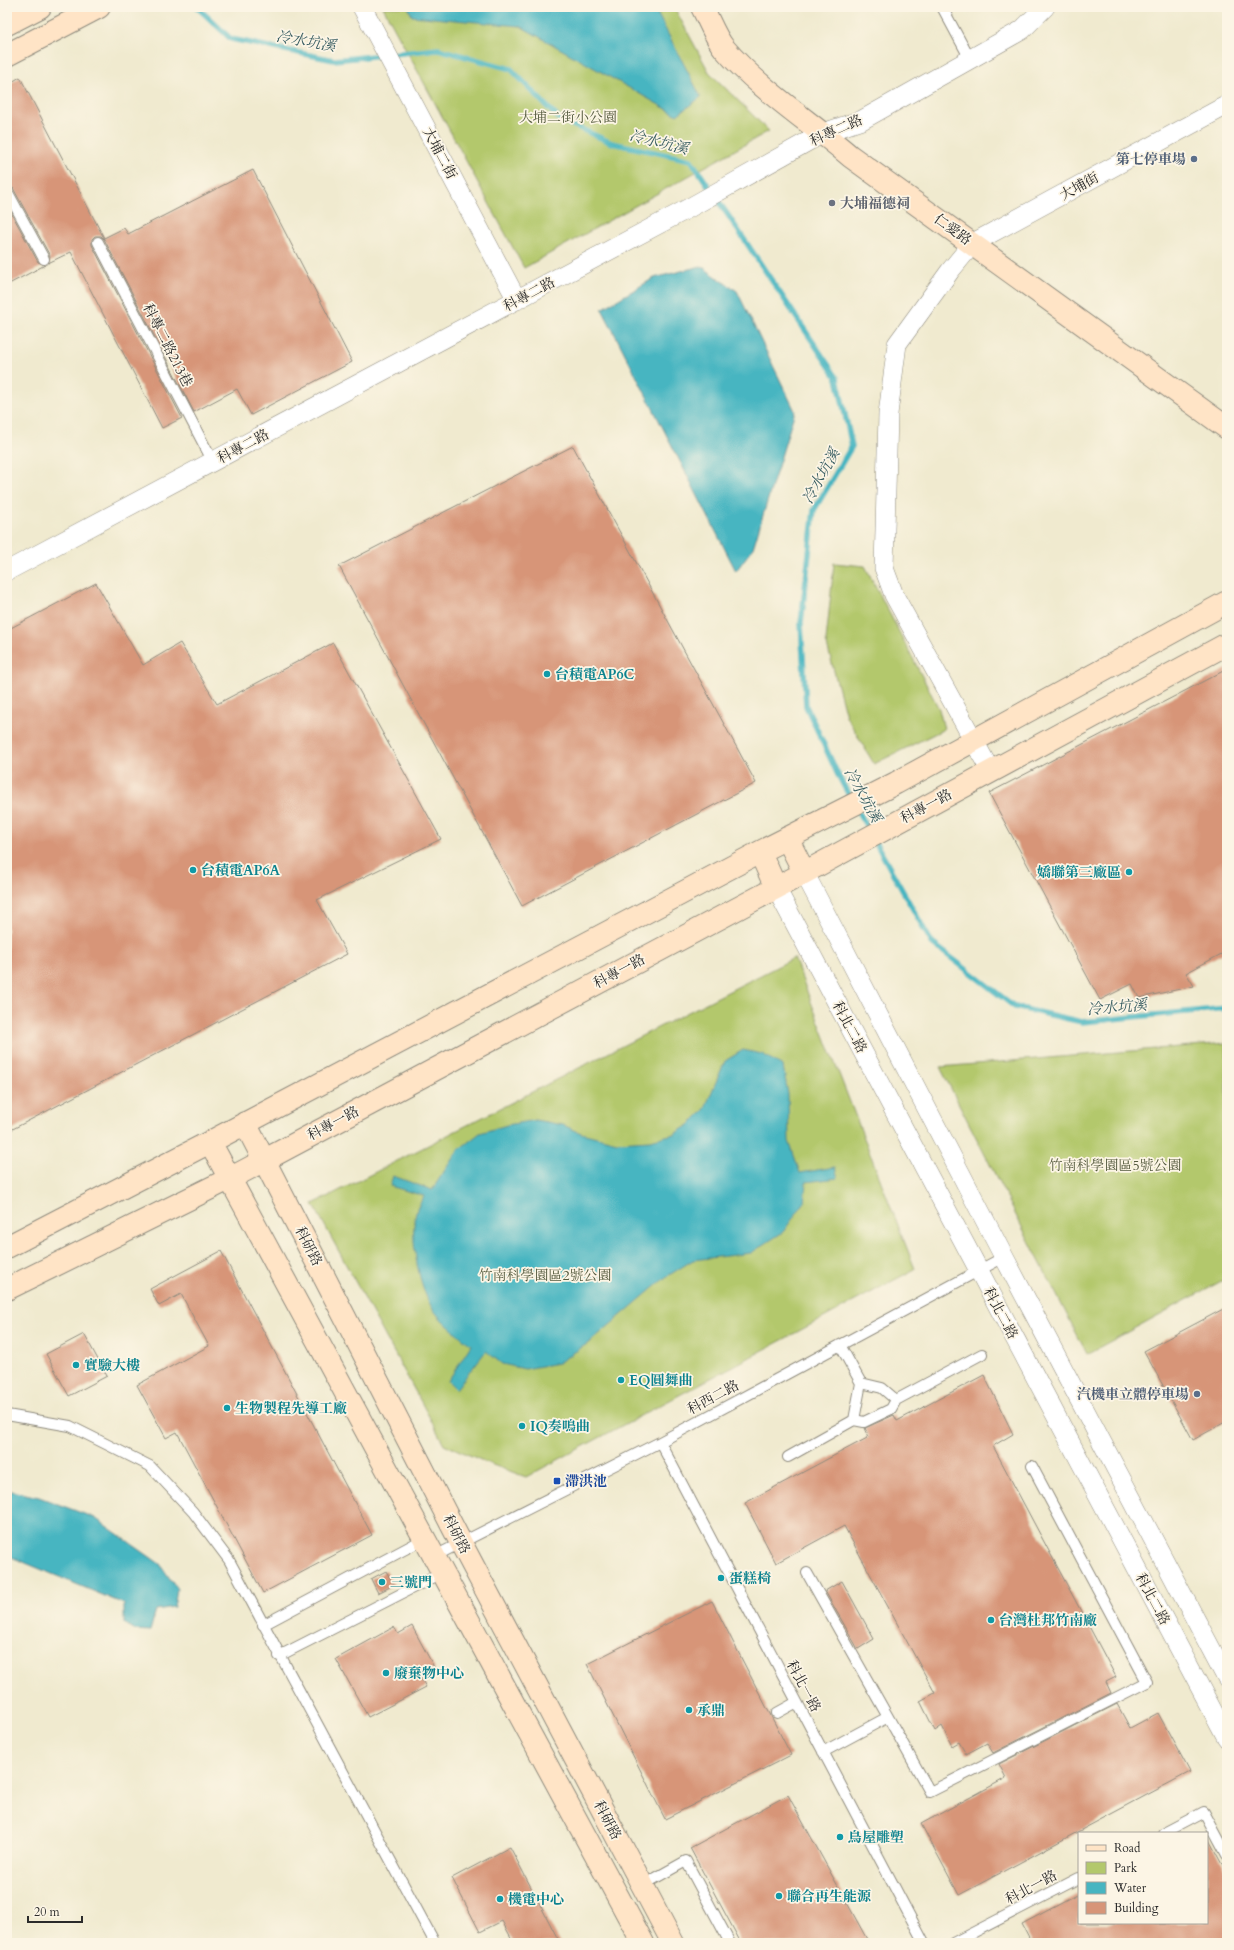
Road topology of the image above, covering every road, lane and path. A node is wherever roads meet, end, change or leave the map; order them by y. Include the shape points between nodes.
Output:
1 (99, 7) edge
2 (362, 7) edge
3 (702, 7) edge
4 (942, 7) edge
5 (1045, 7) edge
6 (33, 9) edge
7 (7, 24) edge
8 (7, 55) edge
9 (970, 59) junction
10 (1227, 105) edge
11 (823, 133) junction
12 (7, 190) edge
13 (98, 242) dead end
14 (973, 243) junction
15 (44, 259) dead end
16 (517, 300) junction
17 (1227, 428) edge
18 (212, 462) junction
19 (7, 571) edge
20 (1227, 602) edge
21 (1227, 644) edge
22 (974, 740) junction
23 (991, 772) junction
24 (787, 838) junction
25 (760, 852) junction
26 (804, 872) junction
27 (776, 888) junction
28 (245, 1123) junction
29 (210, 1142) junction
30 (265, 1160) junction
31 (229, 1179) junction
32 (7, 1247) edge
33 (1004, 1258) junction
34 (979, 1271) junction
35 (7, 1290) edge
36 (840, 1345) junction
37 (982, 1354) dead end
38 (861, 1383) junction
39 (896, 1400) junction
40 (7, 1415) edge
41 (854, 1420) junction
42 (660, 1442) junction
43 (788, 1457) dead end
44 (1032, 1466) dead end
45 (461, 1543) junction
46 (433, 1556) junction
47 (807, 1573) dead end
48 (263, 1625) junction
49 (280, 1656) junction
50 (1227, 1679) edge
51 (797, 1702) junction
52 (777, 1713) dead end
53 (888, 1717) junction
54 (1227, 1738) edge
55 (823, 1752) junction
56 (1166, 1832) edge
57 (1227, 1855) edge
58 (1078, 1879) edge
59 (643, 1885) junction
60 (435, 1943) edge
61 (643, 1943) edge
62 (673, 1943) edge
63 (730, 1943) edge
64 (924, 1943) edge
65 (954, 1943) edge

1 - 8 street
2 - 16 street, 大埔二街
3 - 11 street, 仁愛路 via 723,47 780,102
4 - 9 lane
5 - 9 street, 科專二路 via 1022,30
6 - 7 street
9 - 11 street, 科專二路 via 862,120
10 - 14 street, 大埔街
11 - 14 street, 仁愛路 via 850,156
11 - 16 street, 科專二路 via 745,178
12 - 15 lane
13 - 18 lane, 科專二路213巷
14 - 17 street, 仁愛路
14 - 22 street via 950,270 897,344 888,414 884,568 894,595
16 - 18 street, 科專二路
18 - 19 street, 科專二路
20 - 22 street
21 - 23 street, 科專一路
22 - 23 street
22 - 24 street
23 - 26 street, 科專一路
24 - 25 street
24 - 26 street
25 - 27 street
25 - 28 street
26 - 27 street, 科專一路
26 - 33 street, 科北二路
27 - 30 street, 科專一路
27 - 34 street, 科北二路
28 - 29 street
28 - 30 street, 科研路
29 - 31 street, 科研路
29 - 32 street
30 - 31 street, 科專一路
30 - 45 street, 科研路
31 - 35 street, 科專一路
31 - 46 street, 科研路
33 - 34 lane, 科西二路
33 - 50 street, 科北二路
34 - 36 lane, 科西二路
34 - 54 street, 科北二路
36 - 38 lane
36 - 42 lane, 科西二路
37 - 39 lane
38 - 39 lane via 882,1388
38 - 41 lane
39 - 41 lane via 891,1409 864,1422
40 - 48 lane via 70,1426 150,1466 193,1512 229,1560
41 - 43 lane
42 - 45 lane, 科西二路
42 - 51 lane, 科北一路
44 - 53 lane via 1147,1682 930,1792
45 - 46 lane, 科西二路
45 - 59 street, 科研路
46 - 48 lane
46 - 49 lane
46 - 61 street, 科研路
47 - 53 lane
48 - 49 lane
49 - 60 lane
51 - 52 lane
51 - 55 lane, 科北一路
53 - 55 lane
55 - 64 lane, 科北一路
56 - 57 lane via 1204,1812
58 - 65 lane, 科北一路
59 - 62 street, 科研路
59 - 63 lane via 686,1861

